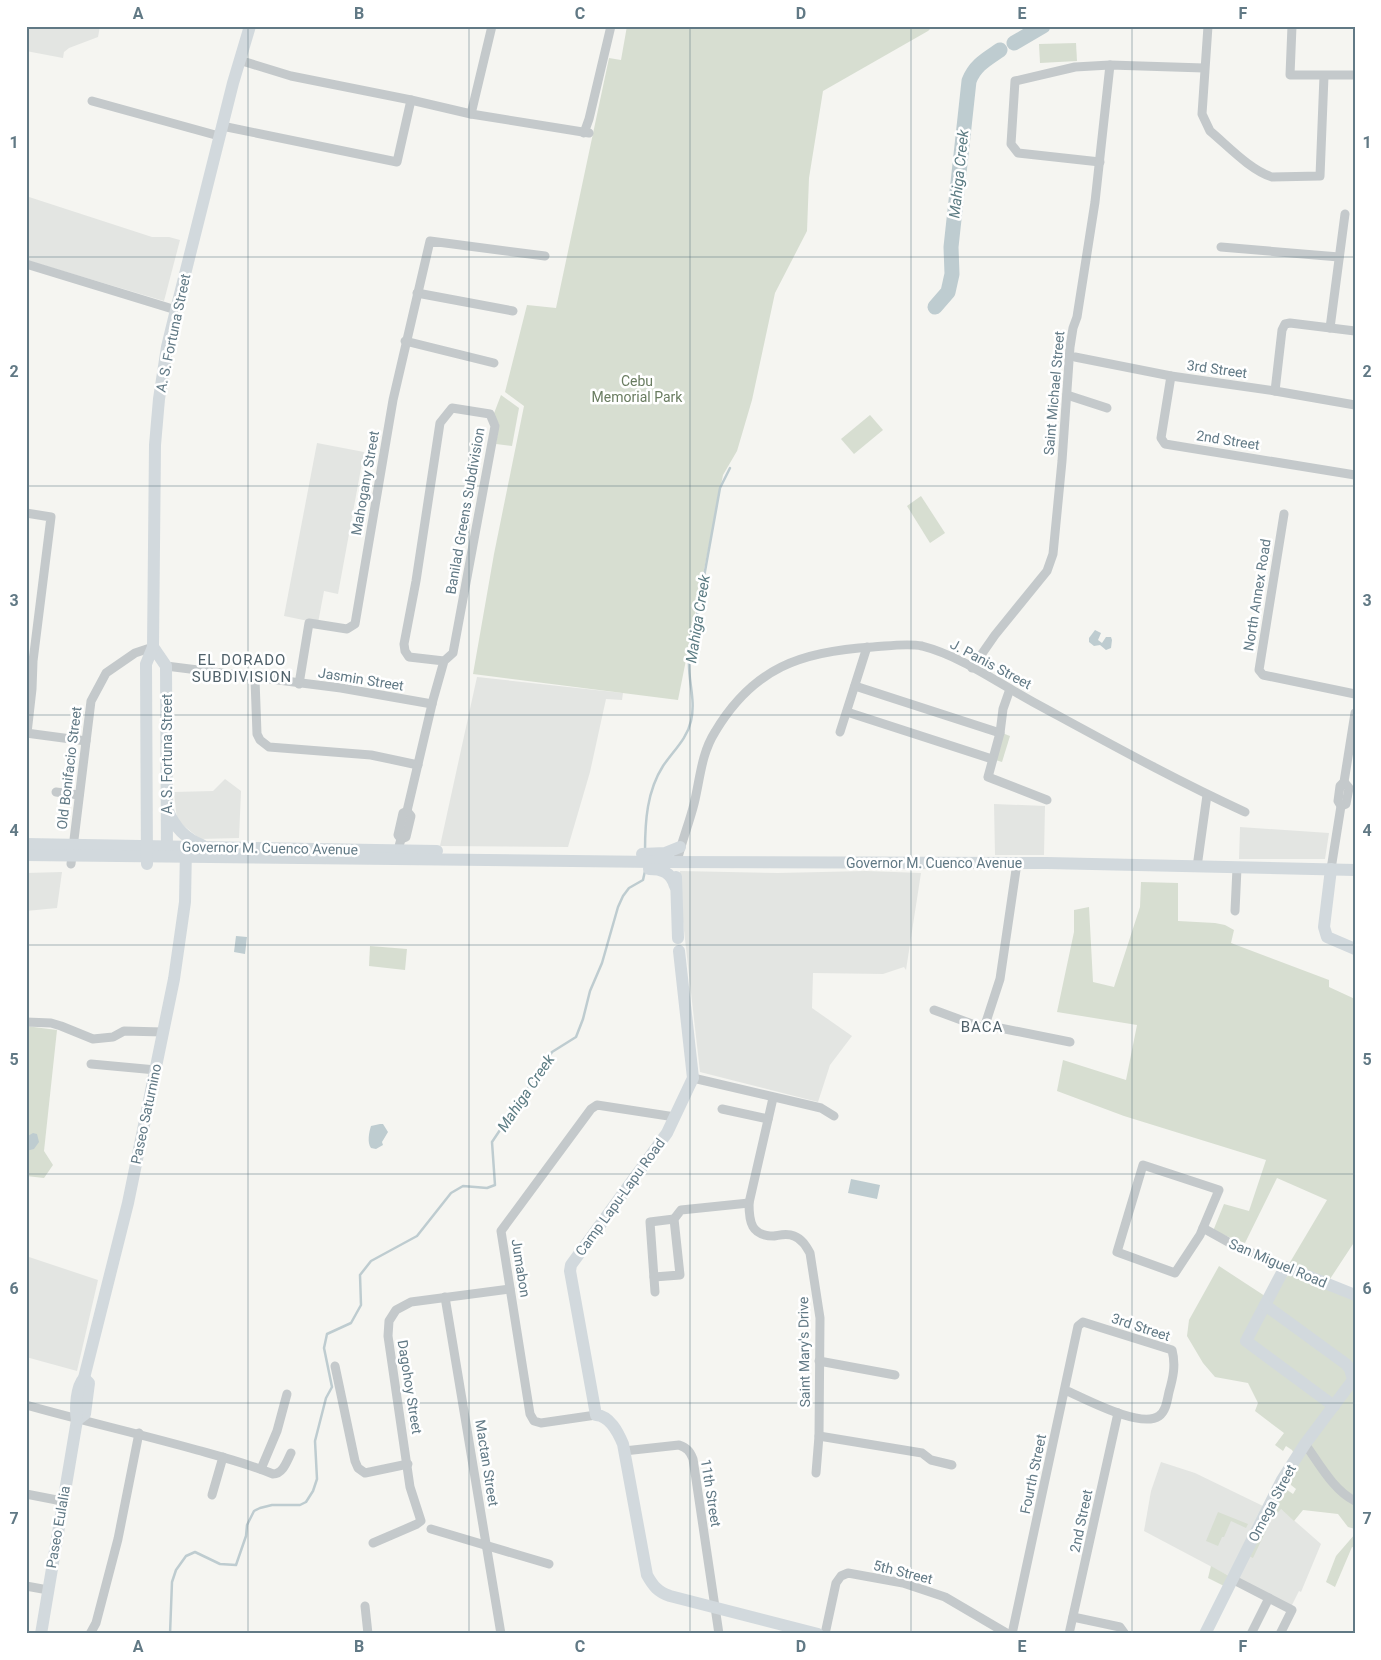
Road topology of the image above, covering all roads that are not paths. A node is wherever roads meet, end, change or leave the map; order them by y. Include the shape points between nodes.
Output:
1 (250, 26) edge
2 (492, 26) edge
3 (611, 26) edge
4 (1208, 26) edge
5 (1292, 26) edge
6 (239, 60) junction
7 (1110, 66) junction
8 (1204, 68) junction
9 (1355, 75) edge
10 (1324, 76) junction
11 (411, 100) junction
12 (92, 101) dead end
13 (471, 114) junction
14 (220, 131) junction
15 (1100, 162) junction
16 (1345, 214) dead end
17 (1221, 247) dead end
18 (544, 256) dead end
19 (1339, 257) junction
20 (26, 264) edge
21 (417, 293) junction
22 (176, 310) junction
23 (513, 311) dead end
24 (1330, 328) junction
25 (1355, 331) edge
26 (406, 341) junction
27 (1075, 357) dead end
28 (494, 363) dead end
29 (1171, 376) junction
30 (1275, 391) junction
31 (1067, 395) junction
32 (1355, 405) edge
33 (1106, 408) dead end
34 (1355, 475) edge
35 (26, 512) edge
36 (1284, 514) dead end
37 (154, 647) junction
38 (867, 647) junction
39 (444, 661) junction
40 (166, 666) junction
41 (972, 668) junction
42 (256, 678) junction
43 (299, 684) junction
44 (855, 686) junction
45 (1010, 689) junction
46 (1355, 694) edge
47 (432, 704) junction
48 (847, 712) junction
49 (1354, 717) edge
50 (840, 732) dead end
51 (26, 733) edge
52 (1000, 733) junction
53 (86, 741) junction
54 (992, 759) junction
55 (418, 765) junction
56 (56, 792) dead end
57 (79, 795) junction
58 (1207, 795) junction
59 (1047, 800) dead end
60 (167, 806) junction
61 (1245, 812) dead end
62 (26, 844) edge
63 (400, 844) junction
64 (74, 845) junction
65 (107, 846) junction
66 (147, 846) junction
67 (167, 846) junction
68 (186, 847) junction
69 (680, 847) junction
70 (208, 848) junction
71 (275, 848) junction
72 (304, 849) junction
73 (26, 855) edge
74 (514, 860) junction
75 (565, 861) junction
76 (621, 862) junction
77 (655, 862) junction
78 (677, 862) junction
79 (26, 863) edge
80 (1017, 863) junction
81 (71, 864) junction
82 (107, 864) junction
83 (147, 864) junction
84 (167, 864) junction
85 (275, 864) junction
86 (186, 865) junction
87 (304, 865) junction
88 (1197, 867) junction
89 (1238, 868) junction
90 (1331, 869) junction
91 (1355, 870) edge
92 (675, 886) junction
93 (1235, 911) dead end
94 (678, 938) dead end
95 (1355, 949) edge
96 (679, 951) dead end
97 (934, 1010) dead end
98 (26, 1022) edge
99 (985, 1025) junction
100 (163, 1032) junction
101 (1070, 1042) dead end
102 (91, 1064) dead end
103 (156, 1070) junction
104 (694, 1078) junction
105 (773, 1098) junction
106 (722, 1109) dead end
107 (834, 1116) dead end
108 (675, 1118) junction
109 (768, 1119) junction
110 (749, 1203) junction
111 (674, 1218) junction
112 (1204, 1228) junction
113 (1285, 1267) junction
114 (654, 1277) junction
115 (510, 1288) junction
116 (655, 1292) dead end
117 (1355, 1295) edge
118 (445, 1298) junction
119 (1265, 1305) junction
120 (1083, 1322) joint
121 (819, 1361) junction
122 (335, 1366) dead end
123 (895, 1375) dead end
124 (1065, 1390) junction
125 (287, 1394) dead end
126 (26, 1405) edge
127 (1334, 1406) junction
128 (1118, 1413) junction
129 (596, 1415) junction
130 (77, 1420) junction
131 (139, 1434) junction
132 (819, 1436) junction
133 (1305, 1444) junction
134 (624, 1451) junction
135 (291, 1454) dead end
136 (223, 1457) junction
137 (408, 1464) junction
138 (952, 1465) dead end
139 (261, 1469) junction
140 (816, 1473) dead end
141 (26, 1494) edge
142 (212, 1495) dead end
143 (62, 1501) junction
144 (1355, 1501) edge
145 (431, 1529) dead end
146 (373, 1544) dead end
147 (486, 1546) junction
148 (549, 1564) dead end
149 (1232, 1579) junction
150 (26, 1586) edge
151 (48, 1590) junction
152 (1269, 1598) junction
153 (365, 1606) dead end
154 (714, 1607) junction
155 (1073, 1617) junction
156 (41, 1634) edge
157 (90, 1634) edge
158 (368, 1634) edge
159 (501, 1634) edge
160 (719, 1634) edge
161 (818, 1634) edge
162 (825, 1634) edge
163 (1010, 1634) edge
164 (1069, 1634) edge
165 (1125, 1634) edge
166 (1205, 1634) edge
167 (1250, 1634) edge
168 (1280, 1634) edge

1 - 6 main road, A. S. Fortuna Street
2 - 13 street
3 - 13 street via 587,133
4 - 8 street
5 - 10 street via 1290,73 1292,76
6 - 11 street via 291,76
6 - 14 main road, A. S. Fortuna Street
7 - 8 street
7 - 15 street, Saint Michael Street
7 - 15 street via 1075,67 1015,81 1011,144 1018,153
8 - 10 street via 1202,114 1210,131 1256,170 1272,177 1320,176
9 - 10 street
11 - 13 street
11 - 14 street via 397,162
12 - 14 street
14 - 22 main road, A. S. Fortuna Street
15 - 31 street, Saint Michael Street via 1078,317 1072,328
16 - 19 street
17 - 19 street
18 - 21 street, Mahogany Street via 430,241
19 - 24 street
20 - 22 street
21 - 23 street
21 - 26 street, Mahogany Street
22 - 37 main road, A. S. Fortuna Street via 159,399 155,445
24 - 25 street
24 - 30 street via 1285,324
26 - 28 street
26 - 43 street, Mahogany Street via 391,410 355,624 347,629 309,623
27 - 29 street, 3rd Street
29 - 30 street, 3rd Street
29 - 34 street, 2nd Street via 1161,438 1166,444
30 - 32 street, 3rd Street
31 - 33 street
31 - 41 street, Saint Michael Street via 1052,554 1046,570
35 - 51 street via 51,517
36 - 46 street, North Annex Road via 1259,670 1263,675
37 - 40 main road
37 - 53 street, Old Bonifacio Street via 135,653 106,673 90,701
37 - 66 main road, A. S. Fortuna Street via 146,664
38 - 41 street, J. Panis Street via 919,646 949,655
38 - 44 street
38 - 69 street, J. Panis Street via 794,661 757,680 723,719 708,743 694,805
39 - 39 street, Banilad Greens Subdivision via 452,653 495,426 490,414 452,408 440,423 404,644 409,657
39 - 47 street
40 - 42 street, Jasmin Street
40 - 60 main road, A. S. Fortuna Street
41 - 45 street, J. Panis Street
42 - 43 street, Jasmin Street
42 - 55 street via 257,734 269,747 371,755
43 - 47 street, Jasmin Street
44 - 48 street
44 - 52 street
45 - 52 street
45 - 58 street, J. Panis Street
47 - 55 street
48 - 50 street
48 - 54 street
49 - 90 street via 1344,782 1349,788 1346,804 1341,806
51 - 53 street
52 - 54 street
53 - 57 street, Old Bonifacio Street
54 - 59 street via 988,777
55 - 63 street via 407,810 410,822 406,837
56 - 57 street
57 - 64 street, Old Bonifacio Street
58 - 61 street, J. Panis Street
58 - 88 street
60 - 67 main road, A. S. Fortuna Street
60 - 70 main road via 182,832
62 - 64 main road, Governor M. Cuenco Avenue
63 - 72 main road, Governor M. Cuenco Avenue
63 - 74 main road, Governor M. Cuenco Avenue
64 - 65 main road, Governor M. Cuenco Avenue
64 - 81 street, Old Bonifacio Street
65 - 66 main road, Governor M. Cuenco Avenue
65 - 82 main road via 112,856
66 - 67 main road, Governor M. Cuenco Avenue
66 - 83 main road, A. S. Fortuna Street
67 - 68 main road, Governor M. Cuenco Avenue
67 - 84 main road, A. S. Fortuna Street
68 - 70 main road, Governor M. Cuenco Avenue
68 - 86 main road, Paseo Saturnino
69 - 77 main road via 665,853
69 - 78 street, J. Panis Street
70 - 71 main road, Governor M. Cuenco Avenue
71 - 72 main road, Governor M. Cuenco Avenue
71 - 85 main road via 270,857
72 - 87 main road
73 - 74 main road, Governor M. Cuenco Avenue
74 - 75 main road, Governor M. Cuenco Avenue
74 - 87 main road, Governor M. Cuenco Avenue via 454,867
75 - 76 main road
75 - 76 main road, Governor M. Cuenco Avenue
76 - 77 main road, Governor M. Cuenco Avenue
77 - 78 main road, Governor M. Cuenco Avenue
77 - 92 main road via 672,877
78 - 80 main road, Governor M. Cuenco Avenue
78 - 92 main road
79 - 81 main road, Governor M. Cuenco Avenue
80 - 88 main road, Governor M. Cuenco Avenue
80 - 99 street via 1000,979
81 - 82 main road, Governor M. Cuenco Avenue
82 - 83 main road, Governor M. Cuenco Avenue
83 - 84 main road, Governor M. Cuenco Avenue
84 - 86 main road, Governor M. Cuenco Avenue
85 - 86 main road, Governor M. Cuenco Avenue
85 - 87 main road, Governor M. Cuenco Avenue
86 - 100 main road, Paseo Saturnino via 185,902
88 - 89 main road, Governor M. Cuenco Avenue
89 - 90 main road, Governor M. Cuenco Avenue
89 - 93 street
90 - 91 main road, Governor M. Cuenco Avenue
90 - 95 main road via 1324,926 1327,937
92 - 94 main road
96 - 104 main road
97 - 99 street via 983,1028
98 - 100 street via 61,1026 93,1039 113,1037 124,1031
99 - 101 street
100 - 103 main road, Paseo Saturnino
102 - 103 street
103 - 130 main road, Paseo Saturnino via 128,1203 84,1378 80,1382
104 - 105 street
104 - 108 main road, Camp Lapu-Lapu Road
105 - 107 street via 821,1108
105 - 109 street, Saint Mary's Drive
106 - 109 street
108 - 115 street, Jumabon via 598,1105 590,1109 501,1232
108 - 129 main road, Camp Lapu-Lapu Road via 571,1265
109 - 110 street, Saint Mary's Drive
110 - 111 street via 684,1209
110 - 121 street, Saint Mary's Drive via 749,1219 759,1233 793,1235 806,1245 810,1253 820,1318
111 - 114 street via 650,1222
111 - 114 street via 680,1275
112 - 112 street via 1219,1190 1143,1165 1117,1252 1176,1273
112 - 113 street, San Miguel Road
113 - 117 main road, San Miguel Road
113 - 119 main road
114 - 116 street
115 - 118 street, Dagohoy Street
115 - 129 street, Jumabon via 530,1414 534,1421 541,1423
118 - 137 street, Dagohoy Street via 411,1302 396,1310 389,1321 388,1336
118 - 147 street, Mactan Street
119 - 127 main road, Omega Street via 1350,1369 1352,1380
119 - 127 main road via 1246,1341
120 - 124 street, Fourth Street via 1078,1326
120 - 128 street, 3rd Street via 1172,1350 1174,1374 1165,1409 1158,1417 1146,1420
121 - 123 street
121 - 132 street, Saint Mary's Drive
122 - 137 street via 358,1468 365,1473
124 - 128 street, 3rd Street
124 - 163 street, Fourth Street
125 - 139 street via 277,1431
126 - 130 street
127 - 133 main road, Omega Street
128 - 155 street, 2nd Street
129 - 134 main road via 611,1422
130 - 131 street
130 - 143 main road, Paseo Eulalia
131 - 136 street
131 - 157 street via 118,1540 96,1623
132 - 138 street via 922,1453 931,1460
132 - 140 street, Saint Mary's Drive
133 - 144 street via 1338,1489
133 - 149 main road, Omega Street via 1274,1494
134 - 154 main road via 647,1575 652,1584 659,1592
134 - 154 street, 11th Street via 679,1445 691,1453
135 - 139 street via 277,1474
136 - 139 street
136 - 142 street
137 - 146 street, Dagohoy Street via 410,1487 421,1521
141 - 143 street
143 - 151 main road, Paseo Eulalia
145 - 147 street
147 - 148 street
147 - 159 street, Mactan Street
149 - 152 street
149 - 166 main road, Omega Street
150 - 151 street
151 - 156 main road, Paseo Eulalia
152 - 167 street
152 - 168 street via 1292,1610
153 - 158 street
154 - 160 street, 11th Street
154 - 161 main road
155 - 164 street, 2nd Street
155 - 165 street via 1120,1627
162 - 163 street, 5th Street via 836,1583 841,1576 848,1574 903,1583 945,1597

